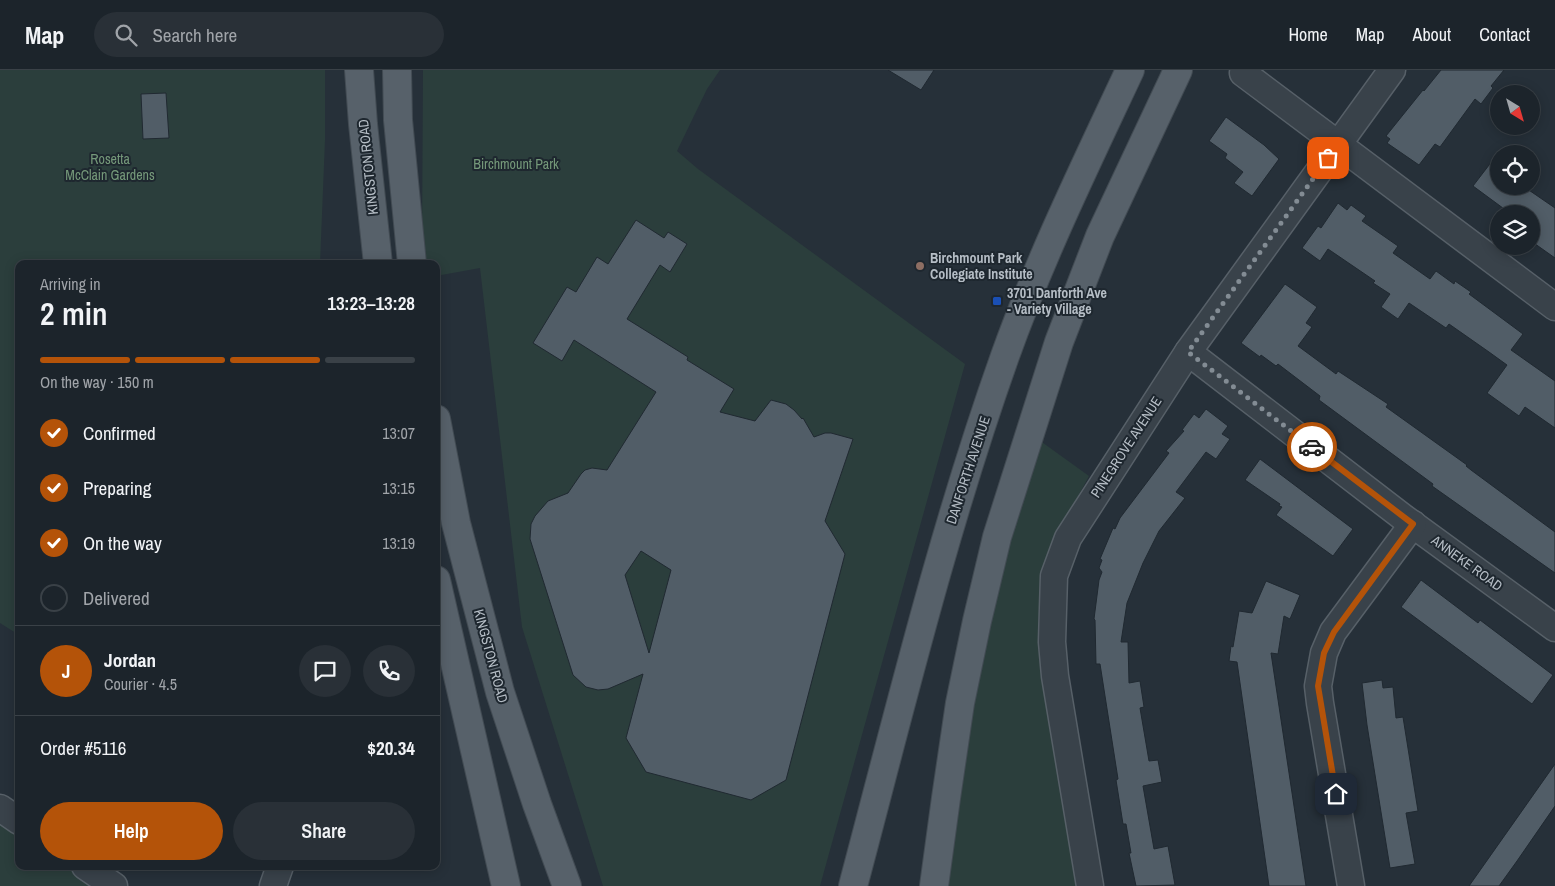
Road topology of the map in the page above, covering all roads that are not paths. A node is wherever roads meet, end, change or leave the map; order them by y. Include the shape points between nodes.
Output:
1 (359, 70) edge
2 (397, 70) edge
3 (1130, 70) edge
4 (1178, 70) edge
5 (1392, 70) edge
6 (1243, 73) dead end
7 (1337, 145) junction
8 (378, 260) edge
9 (412, 260) edge
10 (1555, 307) edge
11 (1188, 352) junction
12 (440, 440) edge
13 (1413, 524) junction
14 (440, 597) edge
15 (1555, 628) edge
16 (0, 808) edge
17 (15, 818) edge
18 (91, 870) edge
19 (279, 870) edge
20 (114, 886) edge
21 (273, 886) edge
22 (506, 886) edge
23 (567, 886) edge
24 (853, 886) edge
25 (934, 886) edge
26 (1090, 886) edge
27 (1351, 886) edge

1 - 8 main road, KINGSTON ROAD
2 - 9 main road via 398,120
3 - 24 main road, DANFORTH AVENUE via 1036,278 969,461 937,568
4 - 25 main road via 1100,236 1058,342 997,537 960,703
5 - 7 street, PINEGROVE AVENUE
6 - 7 street
7 - 10 street
7 - 11 street, PINEGROVE AVENUE
11 - 13 street, ANNEKE ROAD
11 - 26 street, PINEGROVE AVENUE via 1068,538 1054,576 1054,676
12 - 23 main road, KINGSTON ROAD via 456,523 500,692
13 - 15 street, ANNEKE ROAD
13 - 27 street via 1334,632 1324,653 1318,686
14 - 22 main road
16 - 17 street
18 - 20 street
19 - 21 street

